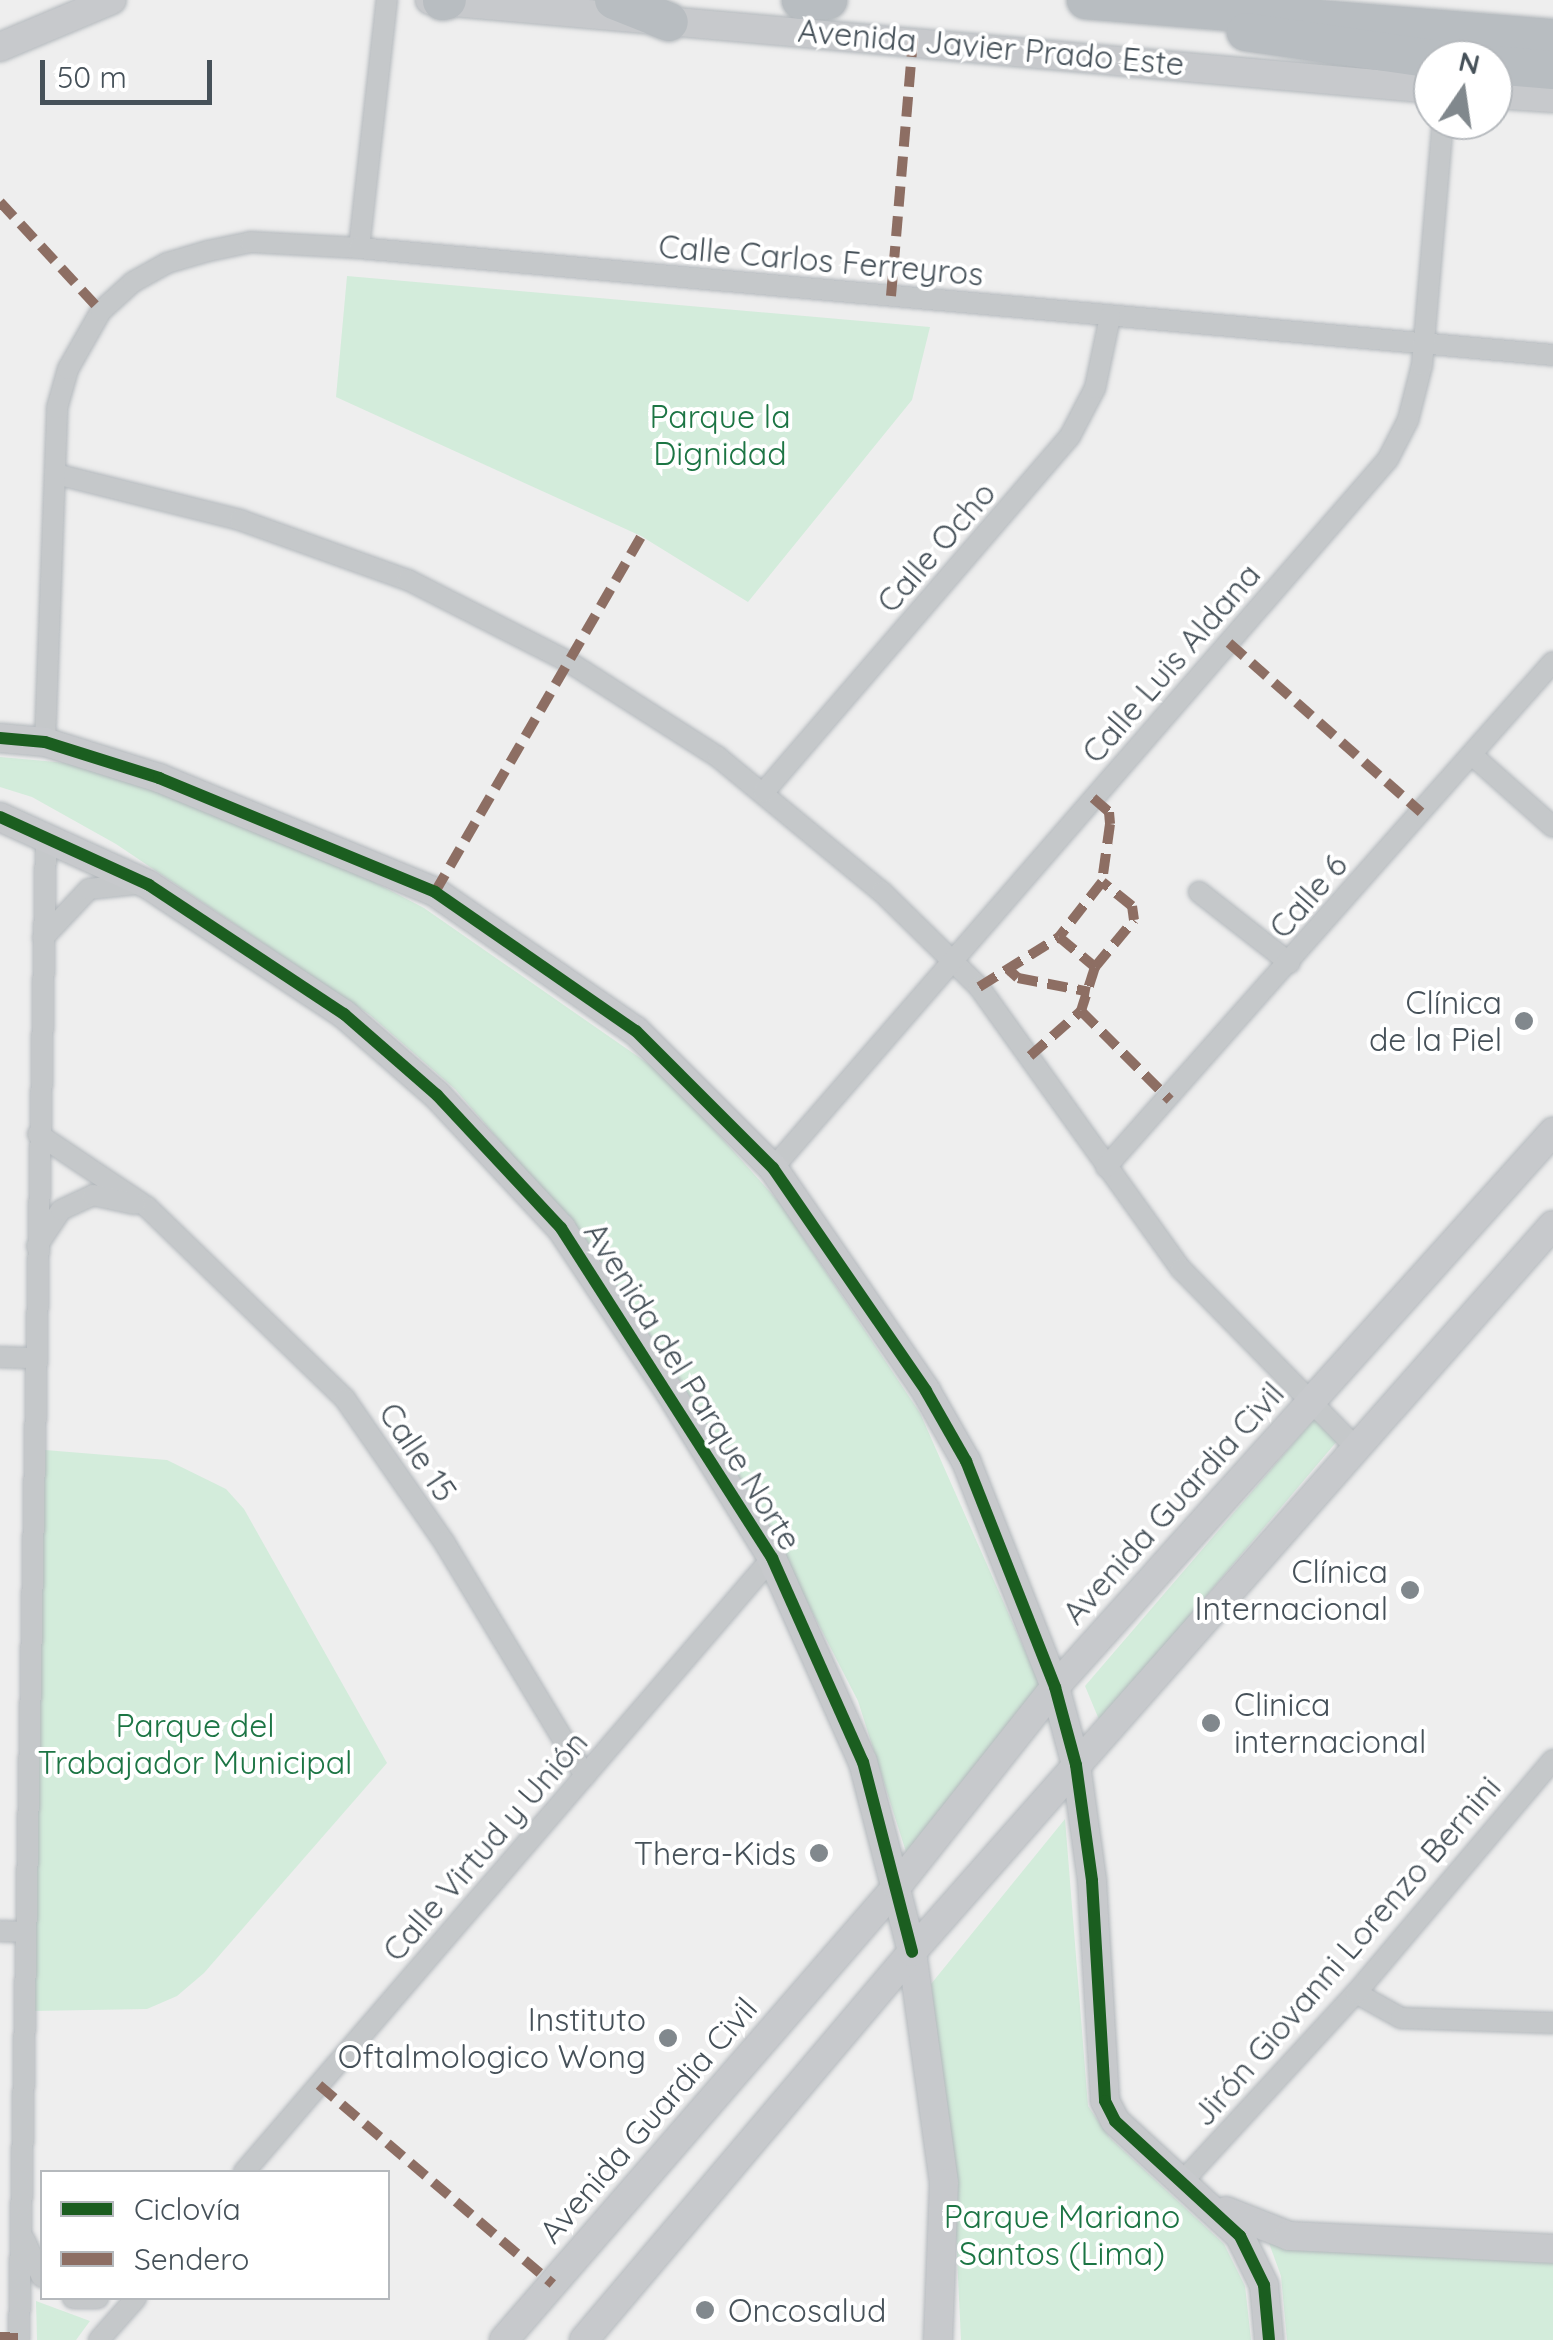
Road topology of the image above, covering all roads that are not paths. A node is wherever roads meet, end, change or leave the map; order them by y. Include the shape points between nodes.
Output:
1 (112, 0) edge
2 (387, 0) edge
3 (428, 0) edge
4 (444, 0) edge
5 (614, 0) edge
6 (800, 0) edge
7 (828, 0) edge
8 (1086, 0) edge
9 (1132, 4) junction
10 (669, 22) junction
11 (1553, 38) edge
12 (0, 48) edge
13 (1413, 57) edge
14 (1513, 67) edge
15 (1553, 70) edge
16 (1413, 87) edge
17 (1513, 95) edge
18 (1553, 98) edge
19 (1442, 140) edge
20 (359, 248) junction
21 (1110, 317) junction
22 (1424, 344) junction
23 (1553, 355) edge
24 (56, 474) junction
25 (1553, 662) edge
26 (0, 738) edge
27 (45, 742) junction
28 (1472, 756) junction
29 (764, 792) junction
30 (0, 817) edge
31 (1553, 827) edge
32 (46, 838) junction
33 (148, 886) junction
34 (1199, 892) dead end
35 (42, 939) junction
36 (955, 962) junction
37 (1290, 963) junction
38 (1553, 1132) edge
39 (38, 1134) junction
40 (1106, 1167) junction
41 (773, 1168) junction
42 (147, 1206) junction
43 (1553, 1224) edge
44 (37, 1246) junction
45 (0, 1357) edge
46 (34, 1358) junction
47 (1308, 1406) junction
48 (1356, 1448) junction
49 (772, 1558) junction
50 (1056, 1687) junction
51 (1553, 1760) edge
52 (1076, 1765) junction
53 (585, 1776) junction
54 (897, 1886) junction
55 (0, 1931) edge
56 (25, 1932) junction
57 (912, 1952) junction
58 (1356, 1993) junction
59 (1553, 2023) edge
60 (246, 2170) edge
61 (1192, 2190) junction
62 (20, 2228) junction
63 (1553, 2249) edge
64 (40, 2273) edge
65 (134, 2300) edge
66 (18, 2340) edge
67 (100, 2340) edge
68 (504, 2340) edge
69 (584, 2340) edge
70 (938, 2340) edge
71 (1269, 2340) edge

1 - 12 main road
2 - 20 street
3 - 4 main road, Avenida Javier Prado Este
4 - 10 main road, Avenida Javier Prado Este
5 - 10 highway
6 - 7 highway
8 - 9 highway, Avenida Javier Prado Este
9 - 11 highway, Avenida Javier Prado Este
9 - 13 highway via 1289,42
10 - 16 main road, Avenida Javier Prado Este
14 - 15 highway
17 - 18 main road
19 - 22 street, Calle Luis Aldana
20 - 21 street, Calle Carlos Ferreyros
20 - 24 street, Calle Carlos Ferreyros via 251,242 166,263 102,311 68,368 57,408
21 - 22 street, Calle Carlos Ferreyros
21 - 29 street, Calle Ocho via 1094,388 1070,436
22 - 23 street, Calle Carlos Ferreyros
22 - 36 street, Calle Luis Aldana via 1408,420 1377,474
24 - 27 street
24 - 29 street via 240,520 408,580 604,682
25 - 28 street, Calle 6
26 - 27 main road
27 - 41 main road via 264,816 435,892 636,1031
28 - 31 street
28 - 37 street, Calle 6
29 - 36 street
30 - 32 main road, Avenida del Parque Norte
32 - 33 main road, Avenida del Parque Norte
32 - 35 street
33 - 35 street via 118,882 89,889
33 - 49 main road, Avenida del Parque Norte via 344,1014 462,1122 561,1228
34 - 37 street
35 - 39 street
36 - 40 street
36 - 41 street, Calle Luis Aldana
37 - 40 street, Calle 6
38 - 47 main road, Avenida Guardia Civil
39 - 42 street, Calle 15
39 - 44 street
40 - 47 street via 1181,1269
41 - 50 main road via 827,1240 958,1447
42 - 44 street via 93,1195 61,1210
42 - 53 street, Calle 15 via 345,1399 444,1542
43 - 48 main road
44 - 46 street
45 - 46 street
46 - 56 street
47 - 48 street
47 - 50 main road, Avenida Guardia Civil
48 - 52 main road
49 - 53 street, Calle Virtud y Unión
49 - 54 main road, Avenida del Parque Norte via 863,1762
50 - 52 main road
50 - 54 main road, Avenida Guardia Civil
51 - 58 street, Jirón Giovanni Lorenzo Bernini
52 - 57 main road
52 - 61 main road via 1092,1881 1105,2100 1114,2121
53 - 60 street, Calle Virtud y Unión
54 - 57 main road, Avenida del Parque Norte
54 - 68 main road, Avenida Guardia Civil
55 - 56 street
56 - 62 street
57 - 69 main road
57 - 70 main road, Avenida del Parque Norte via 944,2184
58 - 59 street via 1402,2018
58 - 61 street, Jirón Giovanni Lorenzo Bernini
61 - 63 main road via 1289,2236
61 - 71 main road via 1254,2260
62 - 64 street
62 - 66 street
65 - 67 street

